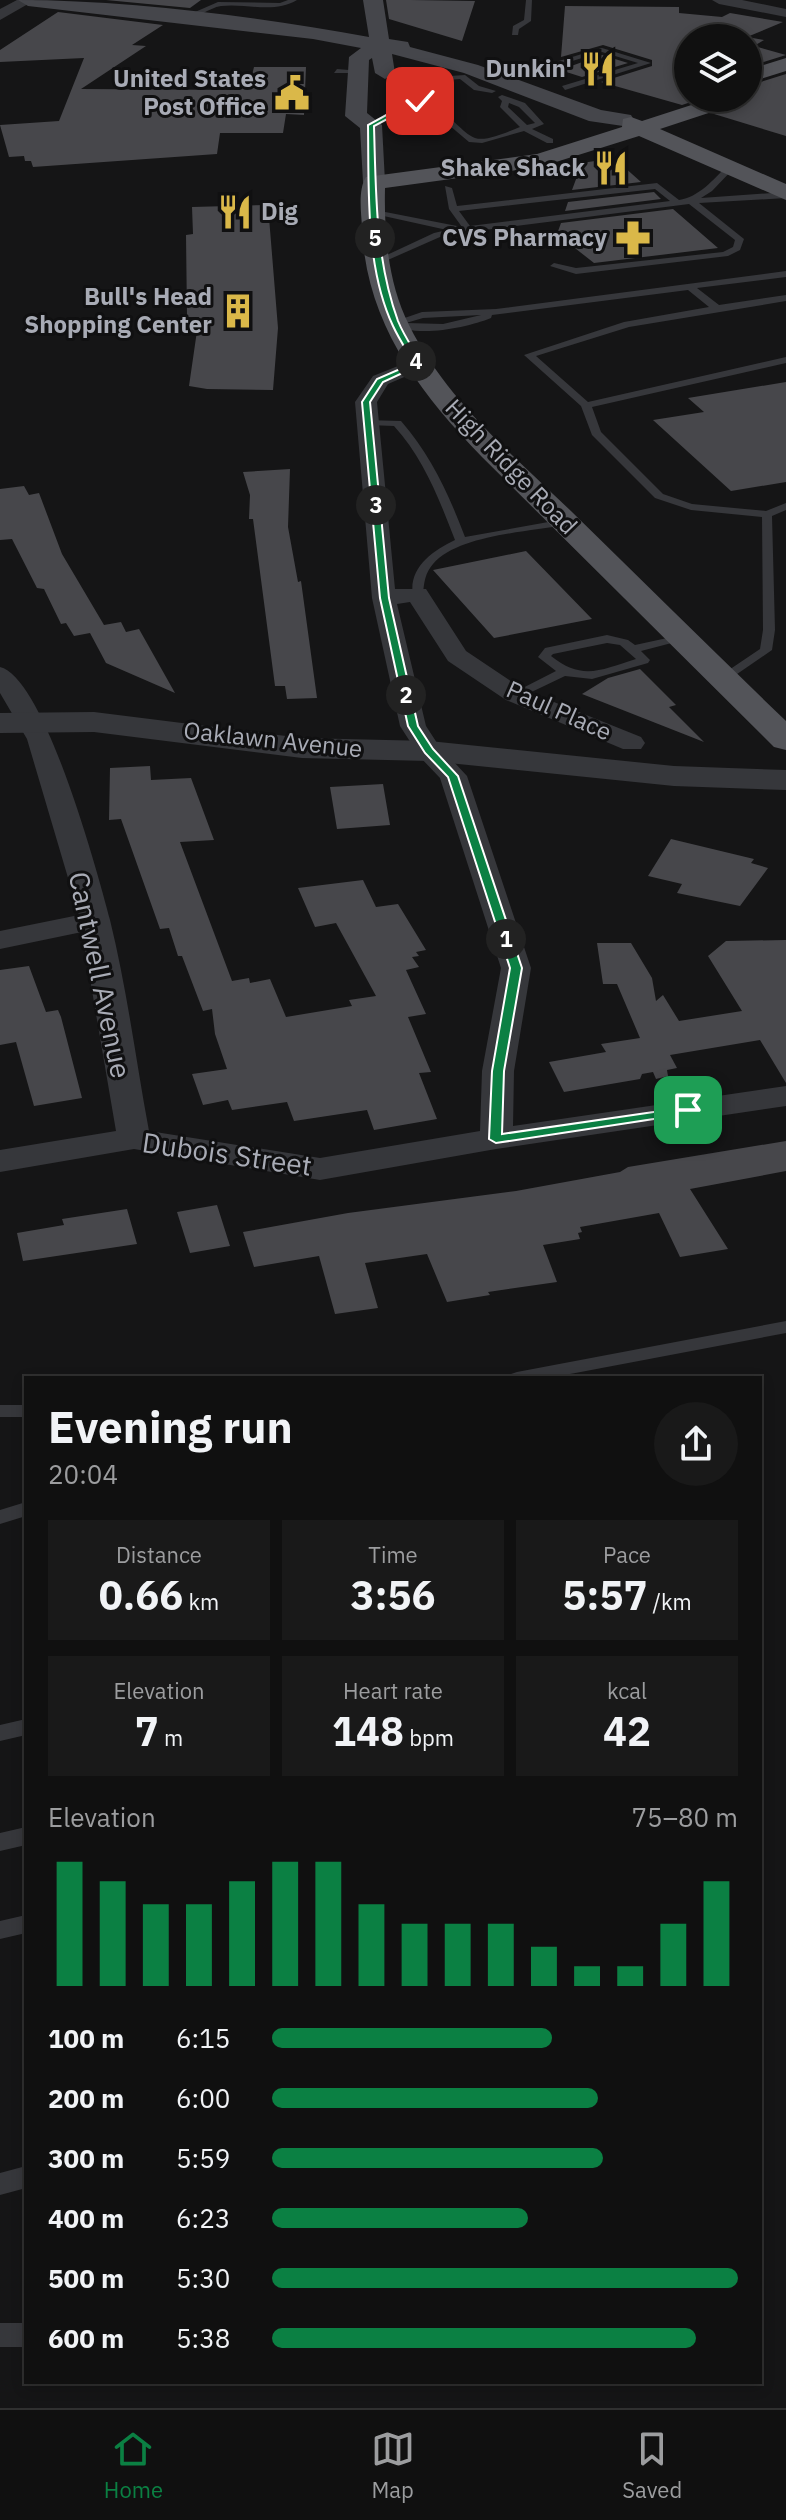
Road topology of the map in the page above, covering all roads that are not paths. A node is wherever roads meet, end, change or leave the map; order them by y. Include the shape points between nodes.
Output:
1 (28, 0) edge
2 (294, 0) edge
3 (529, 0) edge
4 (719, 0) edge
5 (219, 2) edge
6 (373, 2) edge
7 (786, 13) edge
8 (0, 15) edge
9 (183, 19) junction
10 (256, 27) junction
11 (313, 33) junction
12 (515, 33) dead end
13 (380, 45) junction
14 (786, 64) edge
15 (347, 71) junction
16 (762, 72) edge
17 (523, 73) junction
18 (786, 81) edge
19 (491, 88) junction
20 (565, 88) junction
21 (762, 89) edge
22 (674, 105) edge
23 (682, 112) edge
24 (433, 116) junction
25 (379, 121) junction
26 (633, 125) junction
27 (526, 129) junction
28 (550, 141) junction
29 (730, 168) junction
30 (374, 182) junction
31 (448, 188) dead end
32 (784, 192) edge
33 (691, 201) junction
34 (678, 203) junction
35 (453, 209) junction
36 (373, 211) junction
37 (464, 230) junction
38 (378, 261) junction
39 (554, 266) dead end
40 (786, 274) edge
41 (691, 288) junction
42 (786, 298) edge
43 (717, 308) junction
44 (395, 323) junction
45 (786, 360) edge
46 (418, 364) junction
47 (586, 405) junction
48 (368, 422) junction
49 (786, 506) edge
50 (767, 514) junction
51 (565, 522) junction
52 (461, 541) junction
53 (417, 594) junction
54 (384, 598) junction
55 (681, 639) junction
56 (634, 649) junction
57 (561, 673) junction
58 (0, 675) edge
59 (724, 679) junction
60 (515, 695) junction
61 (15, 722) edge
62 (786, 740) edge
63 (632, 743) dead end
64 (429, 751) junction
65 (786, 780) edge
66 (95, 921) junction
67 (0, 940) edge
68 (786, 1096) edge
69 (134, 1139) junction
70 (496, 1139) junction
71 (0, 1161) edge
72 (786, 1327) edge
73 (528, 1376) edge
74 (0, 1411) edge
75 (24, 1411) edge
76 (24, 1510) edge
77 (0, 1517) edge
78 (24, 1727) edge
79 (0, 1733) edge
80 (24, 1836) edge
81 (0, 1842) edge
82 (24, 1924) edge
83 (0, 1930) edge
84 (24, 2178) edge
85 (0, 2184) edge
86 (0, 2335) edge
87 (24, 2335) edge

1 - 8 street
1 - 9 main road
2 - 5 lane via 281,5
3 - 12 lane via 527,21
4 - 7 street
5 - 9 lane
6 - 11 main road via 360,21
6 - 13 main road, High Ridge Road
9 - 10 main road
10 - 11 main road
10 - 15 main road via 341,51
11 - 13 main road
13 - 15 main road via 361,54
13 - 17 main road via 447,52
13 - 19 main road
13 - 25 main road, High Ridge Road
14 - 16 main road
15 - 25 main road, High Ridge Road via 356,116
17 - 20 main road
17 - 20 lane via 602,50 647,63
18 - 21 main road
19 - 24 lane via 417,82 420,101
19 - 26 main road
19 - 27 lane
19 - 27 lane via 522,105 540,124
20 - 26 main road via 615,110
22 - 26 main road
23 - 26 main road
24 - 25 lane
24 - 27 lane via 445,118 472,140
25 - 30 main road, High Ridge Road
26 - 28 main road
26 - 29 main road
26 - 30 main road via 540,160
27 - 28 lane
28 - 30 main road
29 - 32 main road
29 - 33 lane
30 - 36 main road, High Ridge Road
31 - 35 lane
32 - 33 lane
33 - 34 lane
33 - 39 lane via 740,239 706,257 576,271
34 - 35 lane via 657,186
34 - 37 lane
35 - 37 lane
36 - 37 lane
36 - 38 main road, High Ridge Road
37 - 38 lane via 437,235
38 - 44 main road, High Ridge Road
40 - 41 lane
41 - 43 lane
41 - 44 lane via 496,312 470,323 426,329
42 - 43 lane
43 - 47 lane via 627,324 529,355
44 - 46 main road, High Ridge Road
45 - 47 lane
46 - 48 street via 380,380 366,402
46 - 51 main road, High Ridge Road via 452,410
47 - 50 lane via 596,433 659,496 691,507
48 - 52 lane via 397,423 407,433 441,491
48 - 54 street
49 - 50 lane
50 - 59 lane via 766,650
51 - 52 lane
51 - 55 main road, High Ridge Road
52 - 53 lane via 427,560
53 - 54 street
53 - 60 street, Paul Place via 457,656
54 - 64 street via 413,726
55 - 56 lane
55 - 59 main road, High Ridge Road
56 - 57 lane via 644,660 576,677
56 - 57 lane via 607,639 549,651 544,657
57 - 60 lane
58 - 61 street, Cantwell Avenue via 21,703
59 - 62 main road, High Ridge Road
60 - 63 street, Paul Place
61 - 64 street, Oaklawn Avenue via 136,725 302,748
61 - 66 street, Cantwell Avenue via 40,739
64 - 65 street, Oaklawn Avenue via 674,776
64 - 70 street via 453,776 516,968 498,1071
66 - 67 street
66 - 69 street, Cantwell Avenue
68 - 70 street, Dubois Street
69 - 70 street, Dubois Street via 320,1169
69 - 71 street, Dubois Street
72 - 73 lane
74 - 75 lane
76 - 77 lane
78 - 79 lane
80 - 81 lane
82 - 83 lane
84 - 85 lane
86 - 87 lane

